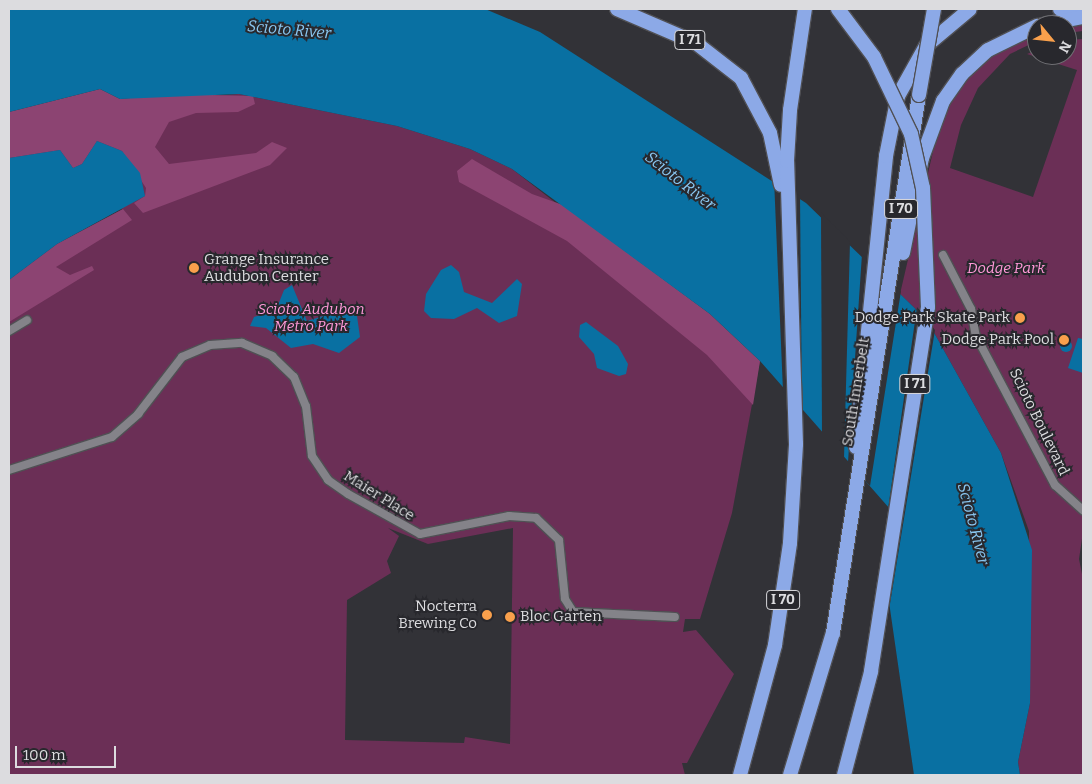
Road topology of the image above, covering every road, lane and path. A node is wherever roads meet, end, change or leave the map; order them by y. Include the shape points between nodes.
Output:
1 (617, 9) edge
2 (805, 9) edge
3 (838, 9) edge
4 (934, 9) edge
5 (1060, 9) edge
6 (1083, 9) edge
7 (968, 10) edge
8 (1027, 31) edge
9 (786, 212) junction
10 (943, 255) dead end
11 (28, 320) dead end
12 (9, 332) edge
13 (880, 345) junction
14 (9, 470) edge
15 (1083, 510) edge
16 (851, 530) junction
17 (674, 617) dead end
18 (748, 752) junction
19 (736, 775) edge
20 (740, 775) edge
21 (790, 775) edge
22 (844, 775) edge

1 - 9 highway, I 71 via 710,51 750,91 770,133
2 - 9 highway, I 70 via 790,110
3 - 22 highway, I 71, bridge via 874,57 911,134 923,188 928,307 871,672
4 - 13 highway, South Innerbelt / I 70, bridge
5 - 6 highway
7 - 16 highway via 926,46 898,96 886,156
8 - 13 highway via 988,50 962,74 943,101 922,158 888,327
9 - 18 highway, I 70 via 796,444 784,593
10 - 15 street, Scioto Boulevard via 971,308 976,336 1054,485
11 - 12 street
13 - 16 highway, South Innerbelt / I 70
14 - 17 street, Maier Place via 112,437 138,414 182,357 210,345 242,343 272,356 294,377 306,406 312,456 328,480 348,494 420,534 509,516 536,518 559,540 565,600 573,612
16 - 21 highway, South Innerbelt / I 70 via 833,633
18 - 19 highway
18 - 20 highway, I 70

